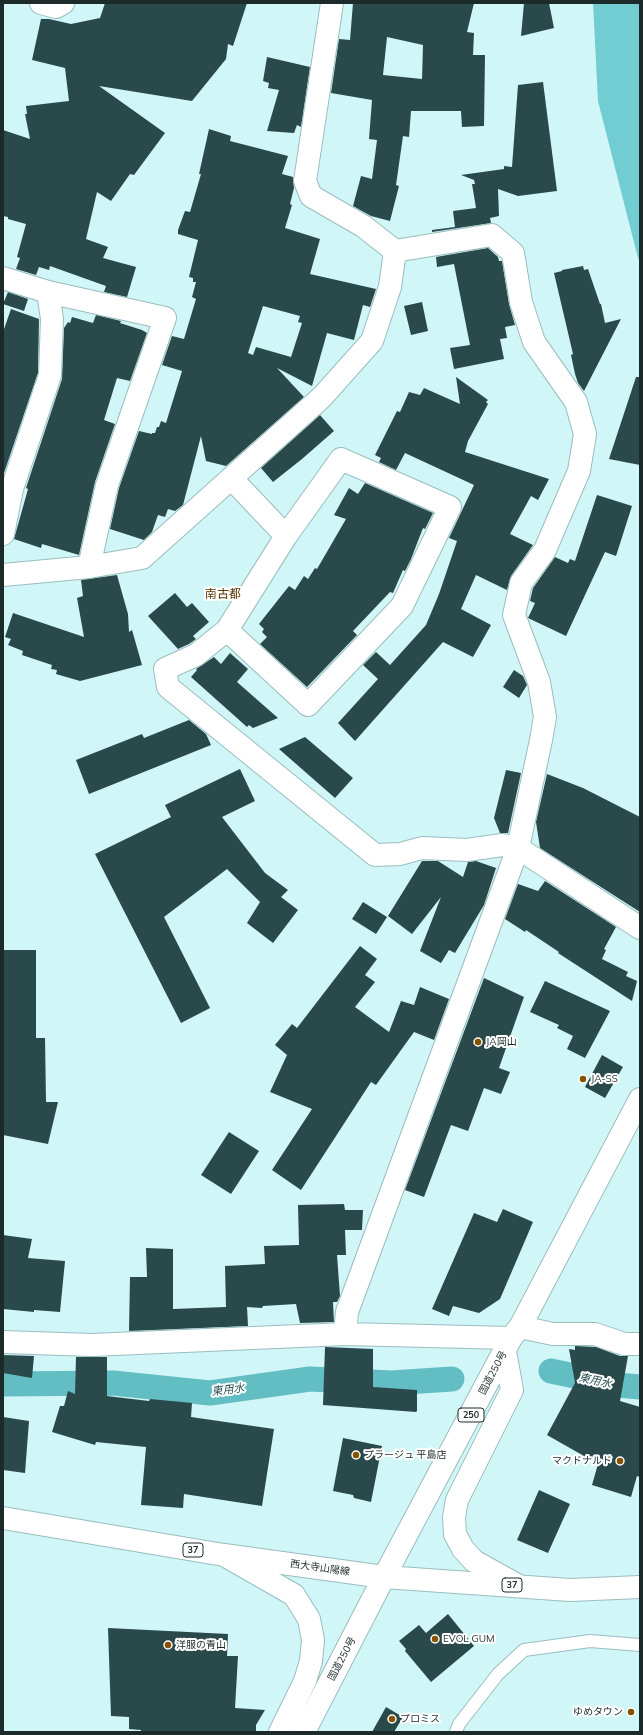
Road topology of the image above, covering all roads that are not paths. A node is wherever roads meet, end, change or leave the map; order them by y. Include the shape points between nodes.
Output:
1 (41, 3) edge
2 (63, 3) edge
3 (332, 3) edge
4 (394, 251) junction
5 (3, 278) edge
6 (48, 292) junction
7 (231, 478) junction
8 (3, 534) edge
9 (286, 536) junction
10 (90, 567) junction
11 (3, 575) edge
12 (227, 630) junction
13 (518, 848) junction
14 (640, 928) edge
15 (640, 1099) edge
16 (345, 1334) junction
17 (512, 1339) junction
18 (3, 1342) edge
19 (640, 1344) edge
20 (3, 1518) edge
21 (224, 1555) junction
22 (384, 1577) junction
23 (519, 1586) junction
24 (640, 1587) edge
25 (640, 1644) edge
26 (280, 1732) edge
27 (304, 1732) edge
28 (456, 1732) edge

1 - 2 main road via 56,7
3 - 4 main road via 305,181 311,196 363,226
4 - 7 main road via 390,287 372,341 322,398
4 - 13 main road via 492,235 513,253 521,302 534,342 576,402 585,434 579,471 545,550 521,583 514,615 539,682 545,717
5 - 6 main road
6 - 8 main road via 52,319 50,375 12,489
6 - 10 main road via 165,318 107,485
7 - 9 main road
7 - 10 main road via 142,558
9 - 12 main road
9 - 12 main road via 340,459 450,507 402,606 308,705
10 - 11 main road
12 - 13 main road via 196,655 165,669 168,687 375,855 400,854 422,848 467,850 502,845
13 - 14 main road
13 - 16 main road via 347,1312
15 - 17 main road, 国道250号 / 250
16 - 17 main road
16 - 18 main road via 92,1345
17 - 19 main road via 554,1334 595,1334 624,1344
17 - 22 main road, 国道250号 / 250
17 - 23 main road, 250 via 512,1390 457,1500 454,1534 474,1561
20 - 21 main road, 西大寺山陽線 / 37
21 - 22 main road, 西大寺山陽線 / 37
21 - 26 main road via 294,1595 309,1619 311,1661 305,1681
22 - 23 main road, 西大寺山陽線 / 37
22 - 27 main road, 国道250号 / 250
23 - 24 main road, 西大寺山陽線 / 37 via 570,1590
25 - 28 lane via 590,1641 524,1650 498,1674 459,1724

